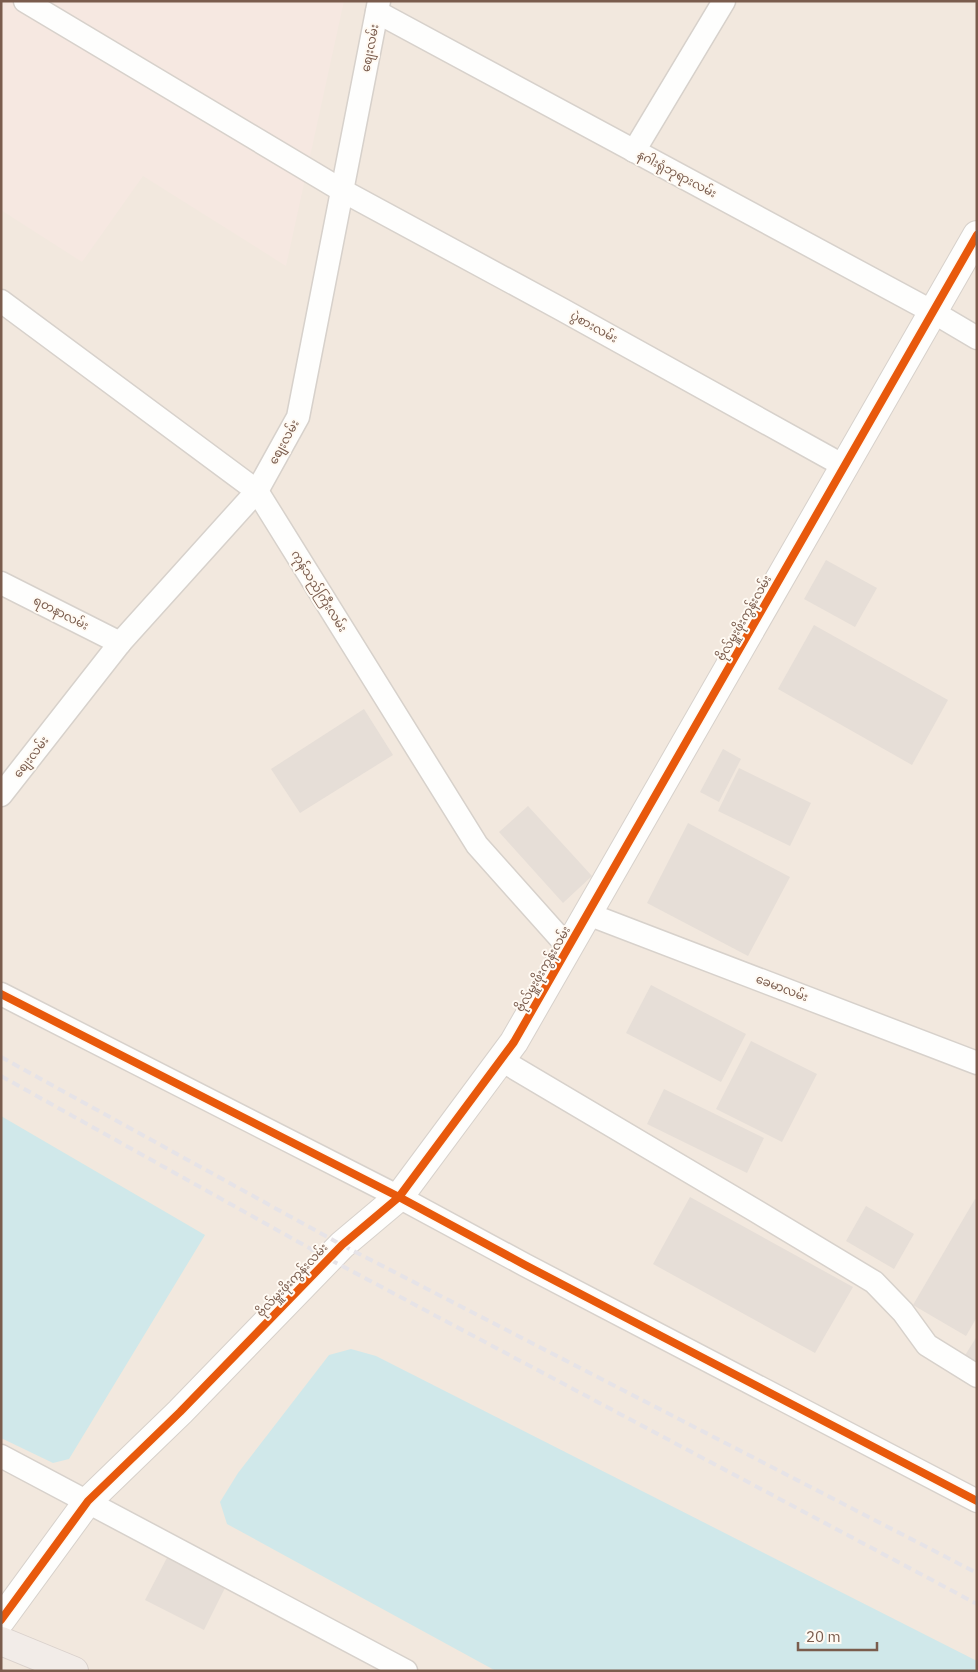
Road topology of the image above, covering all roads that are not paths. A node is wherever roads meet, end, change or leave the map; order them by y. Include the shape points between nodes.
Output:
1 (25, 1) edge
2 (724, 1) edge
3 (378, 7) edge
4 (634, 151) junction
5 (343, 191) junction
6 (977, 235) edge
7 (1, 302) edge
8 (933, 312) junction
9 (977, 338) edge
10 (844, 466) junction
11 (257, 491) junction
12 (1, 583) edge
13 (120, 643) junction
14 (1, 795) edge
15 (588, 914) junction
16 (568, 947) junction
17 (1, 994) edge
18 (501, 1060) junction
19 (977, 1063) edge
20 (400, 1197) junction
21 (977, 1376) edge
22 (1, 1456) edge
23 (88, 1501) junction
24 (977, 1501) edge
25 (1, 1620) edge
26 (1, 1641) edge
27 (61, 1668) edge
28 (406, 1671) edge

1 - 5 street, ပွဲစားလမ်း
2 - 4 street
3 - 4 street, နဂါးရုံဘုရားလမ်း
3 - 5 street, စျေးလမ်း
4 - 8 street, နဂါးရုံဘုရားလမ်း
5 - 10 street, ပွဲစားလမ်း
5 - 11 street, စျေးလမ်း via 298,417
6 - 8 street, ဗိုလ်မှူးဖိုးကွန်းလမ်း
7 - 11 street, ကုန်သည်ကြီးလမ်း
8 - 9 street, နဂါးရုံဘုရားလမ်း
8 - 10 street, ဗိုလ်မှူးဖိုးကွန်းလမ်း
10 - 15 street, ဗိုလ်မှူးဖိုးကွန်းလမ်း
11 - 13 street, စျေးလမ်း
11 - 16 street, ကုန်သည်ကြီးလမ်း via 477,845
12 - 13 street, ရတနာလမ်း
13 - 14 street, စျေးလမ်း
15 - 16 street, ဗိုလ်မှူးဖိုးကွန်းလမ်း
15 - 19 street, ခေမာလမ်း
16 - 18 street, ဗိုလ်မှူးဖိုးကွန်းလမ်း
17 - 20 street
18 - 20 street, ဗိုလ်မှူးဖိုးကွန်းလမ်း
18 - 21 street via 874,1282 903,1312 927,1345
20 - 23 street, ဗိုလ်မှူးဖိုးကွန်းလမ်း via 342,1245 180,1412
20 - 24 street
22 - 23 street
23 - 25 street, ဗိုလ်မှူးဖိုးကွန်းလမ်း
23 - 28 street
26 - 27 highway

